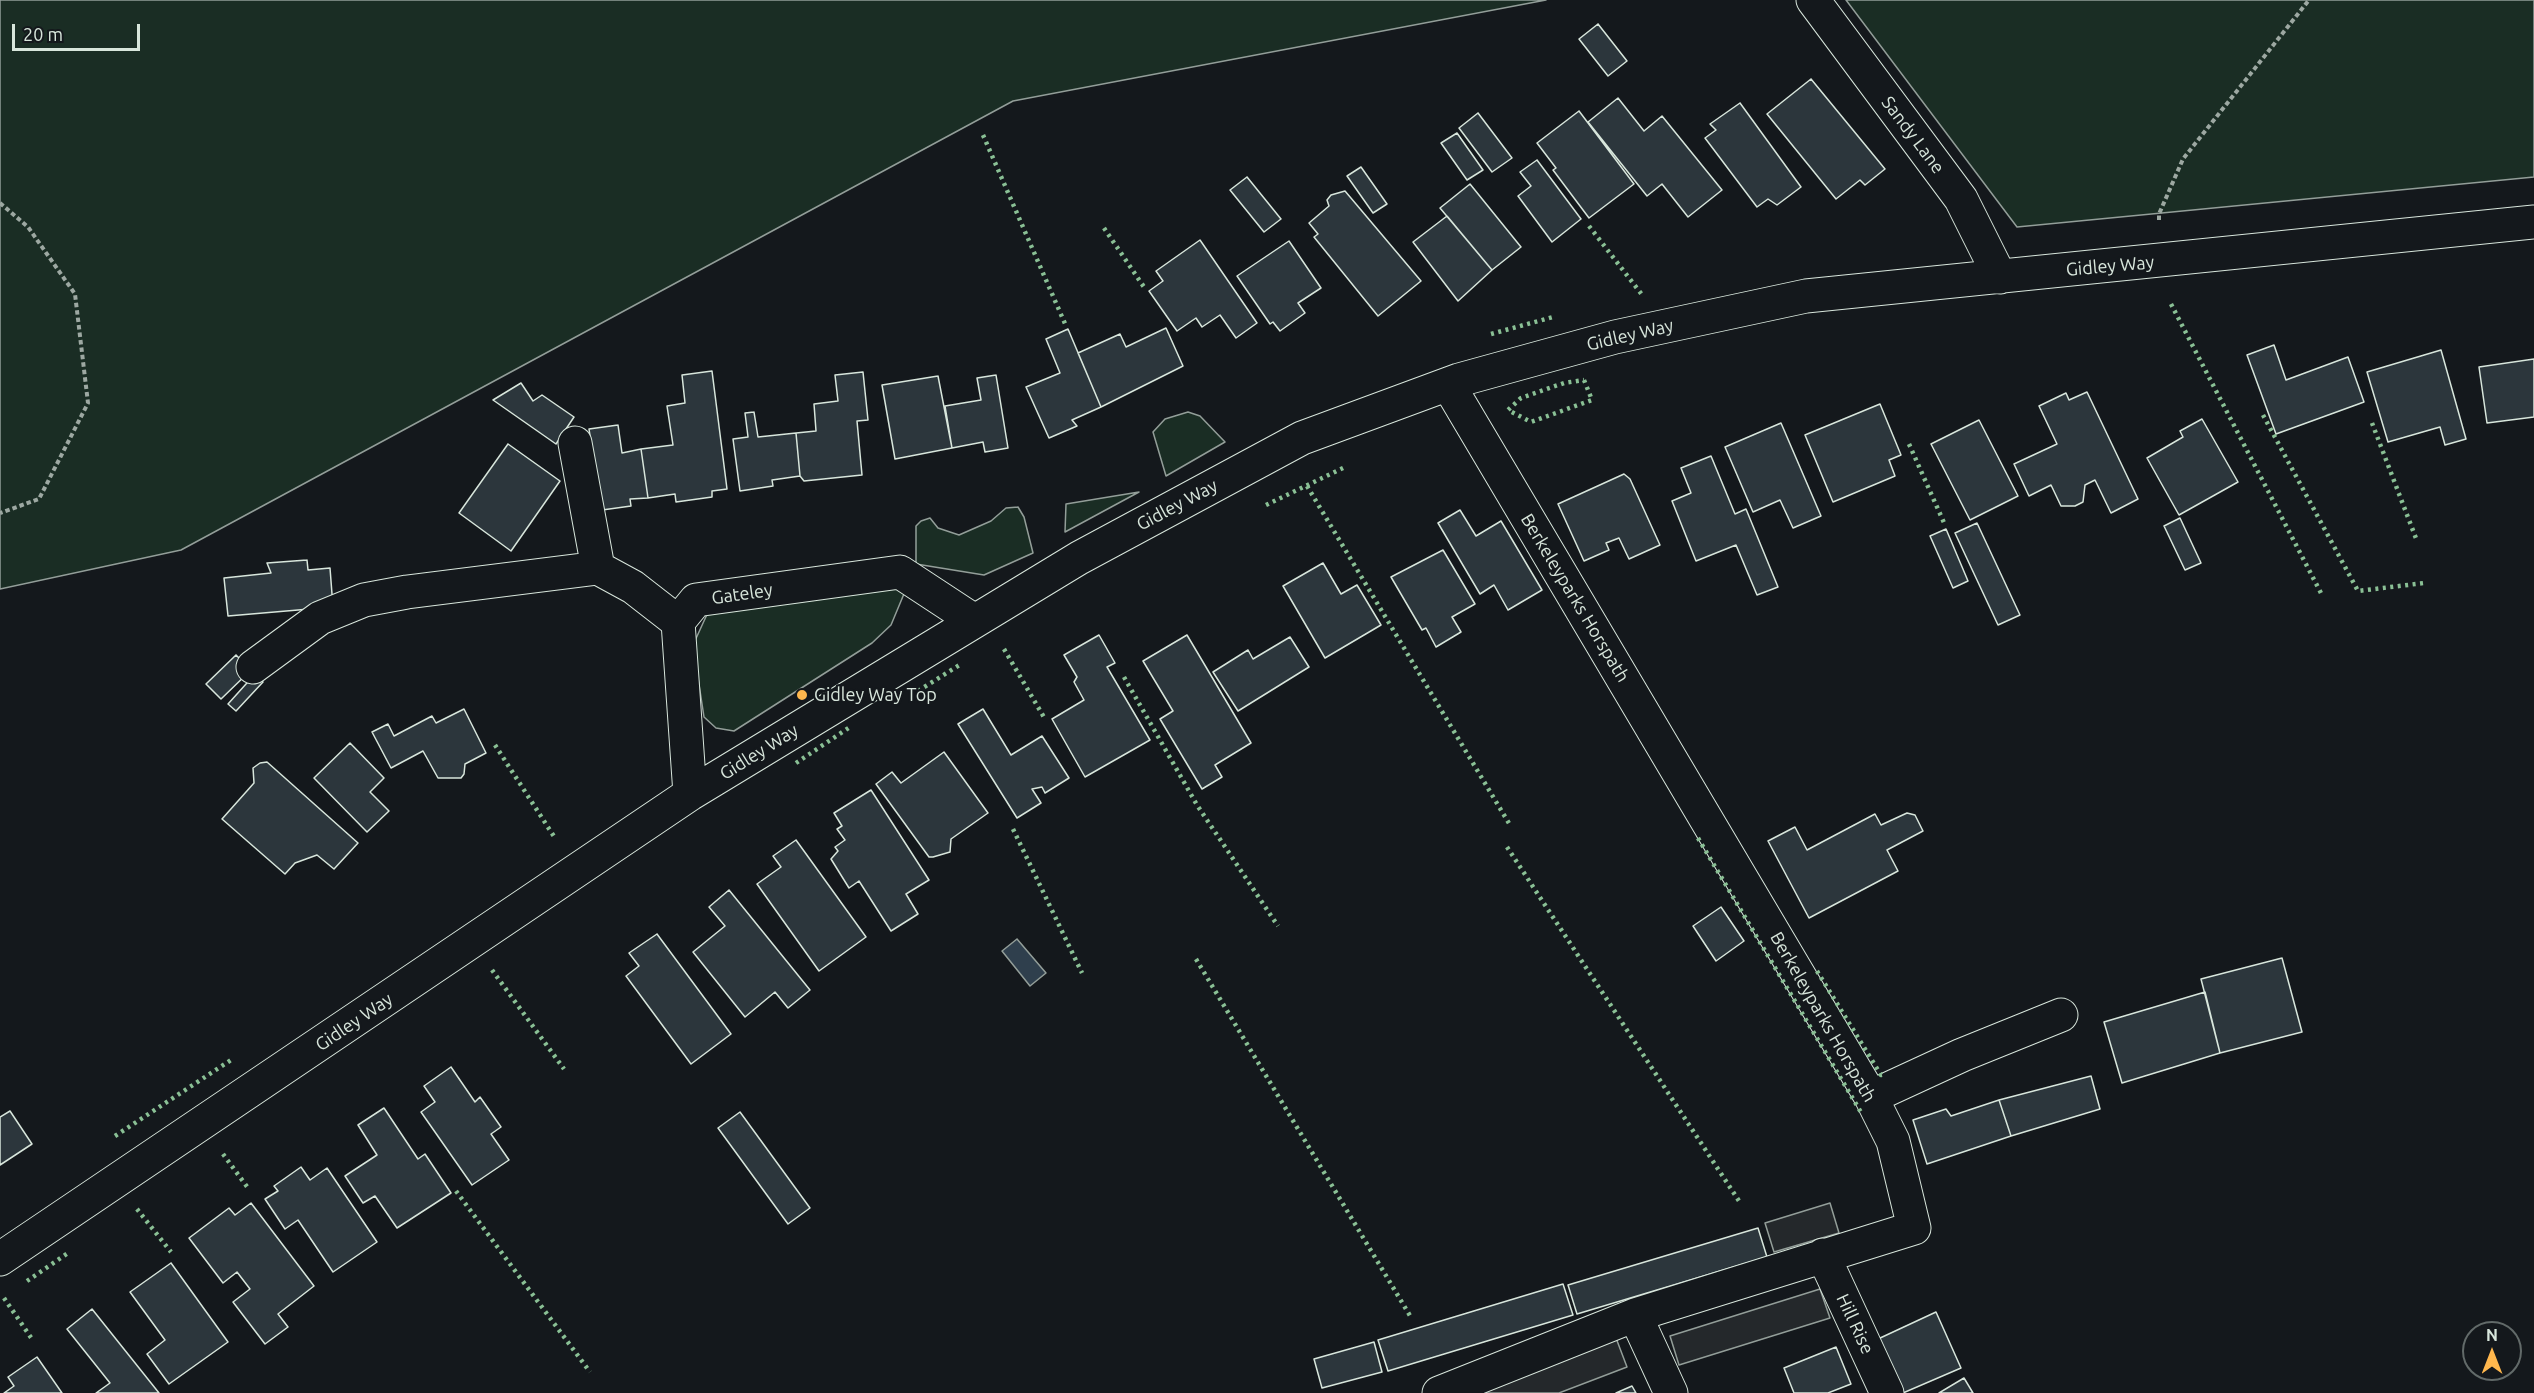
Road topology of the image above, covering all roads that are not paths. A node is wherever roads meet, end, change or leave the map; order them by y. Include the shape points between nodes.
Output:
1 (1813, 0) edge
2 (2534, 222) edge
3 (2000, 277) junction
4 (1448, 384) junction
5 (575, 443) dead end
6 (598, 568) junction
7 (973, 620) junction
8 (678, 622) junction
9 (253, 667) dead end
10 (690, 794) junction
11 (2061, 1015) dead end
12 (1871, 1097) junction
13 (1823, 1255) junction
14 (0, 1259) edge
15 (1635, 1315) junction
16 (1439, 1393) edge
17 (1671, 1393) edge
18 (1887, 1393) edge

1 - 3 street, Sandy Lane via 1961,199
2 - 3 street, Gidley Way
3 - 4 street, Gidley Way via 1806,296 1615,337
4 - 7 street, Gidley Way via 1302,438
4 - 12 street, Berkeleyparks Horspath
5 - 6 street
6 - 8 street via 633,587
6 - 9 street via 364,600 320,618
7 - 8 street, Gateley via 900,572 696,600
7 - 10 street, Gidley Way
8 - 10 street
10 - 14 street, Gidley Way
11 - 12 street
12 - 13 street, Berkeleyparks Horspath via 1893,1141 1914,1228
13 - 15 street, Berkeleyparks Horspath
13 - 18 street, Hill Rise
15 - 16 street, Berkeleyparks Horspath
15 - 17 street

